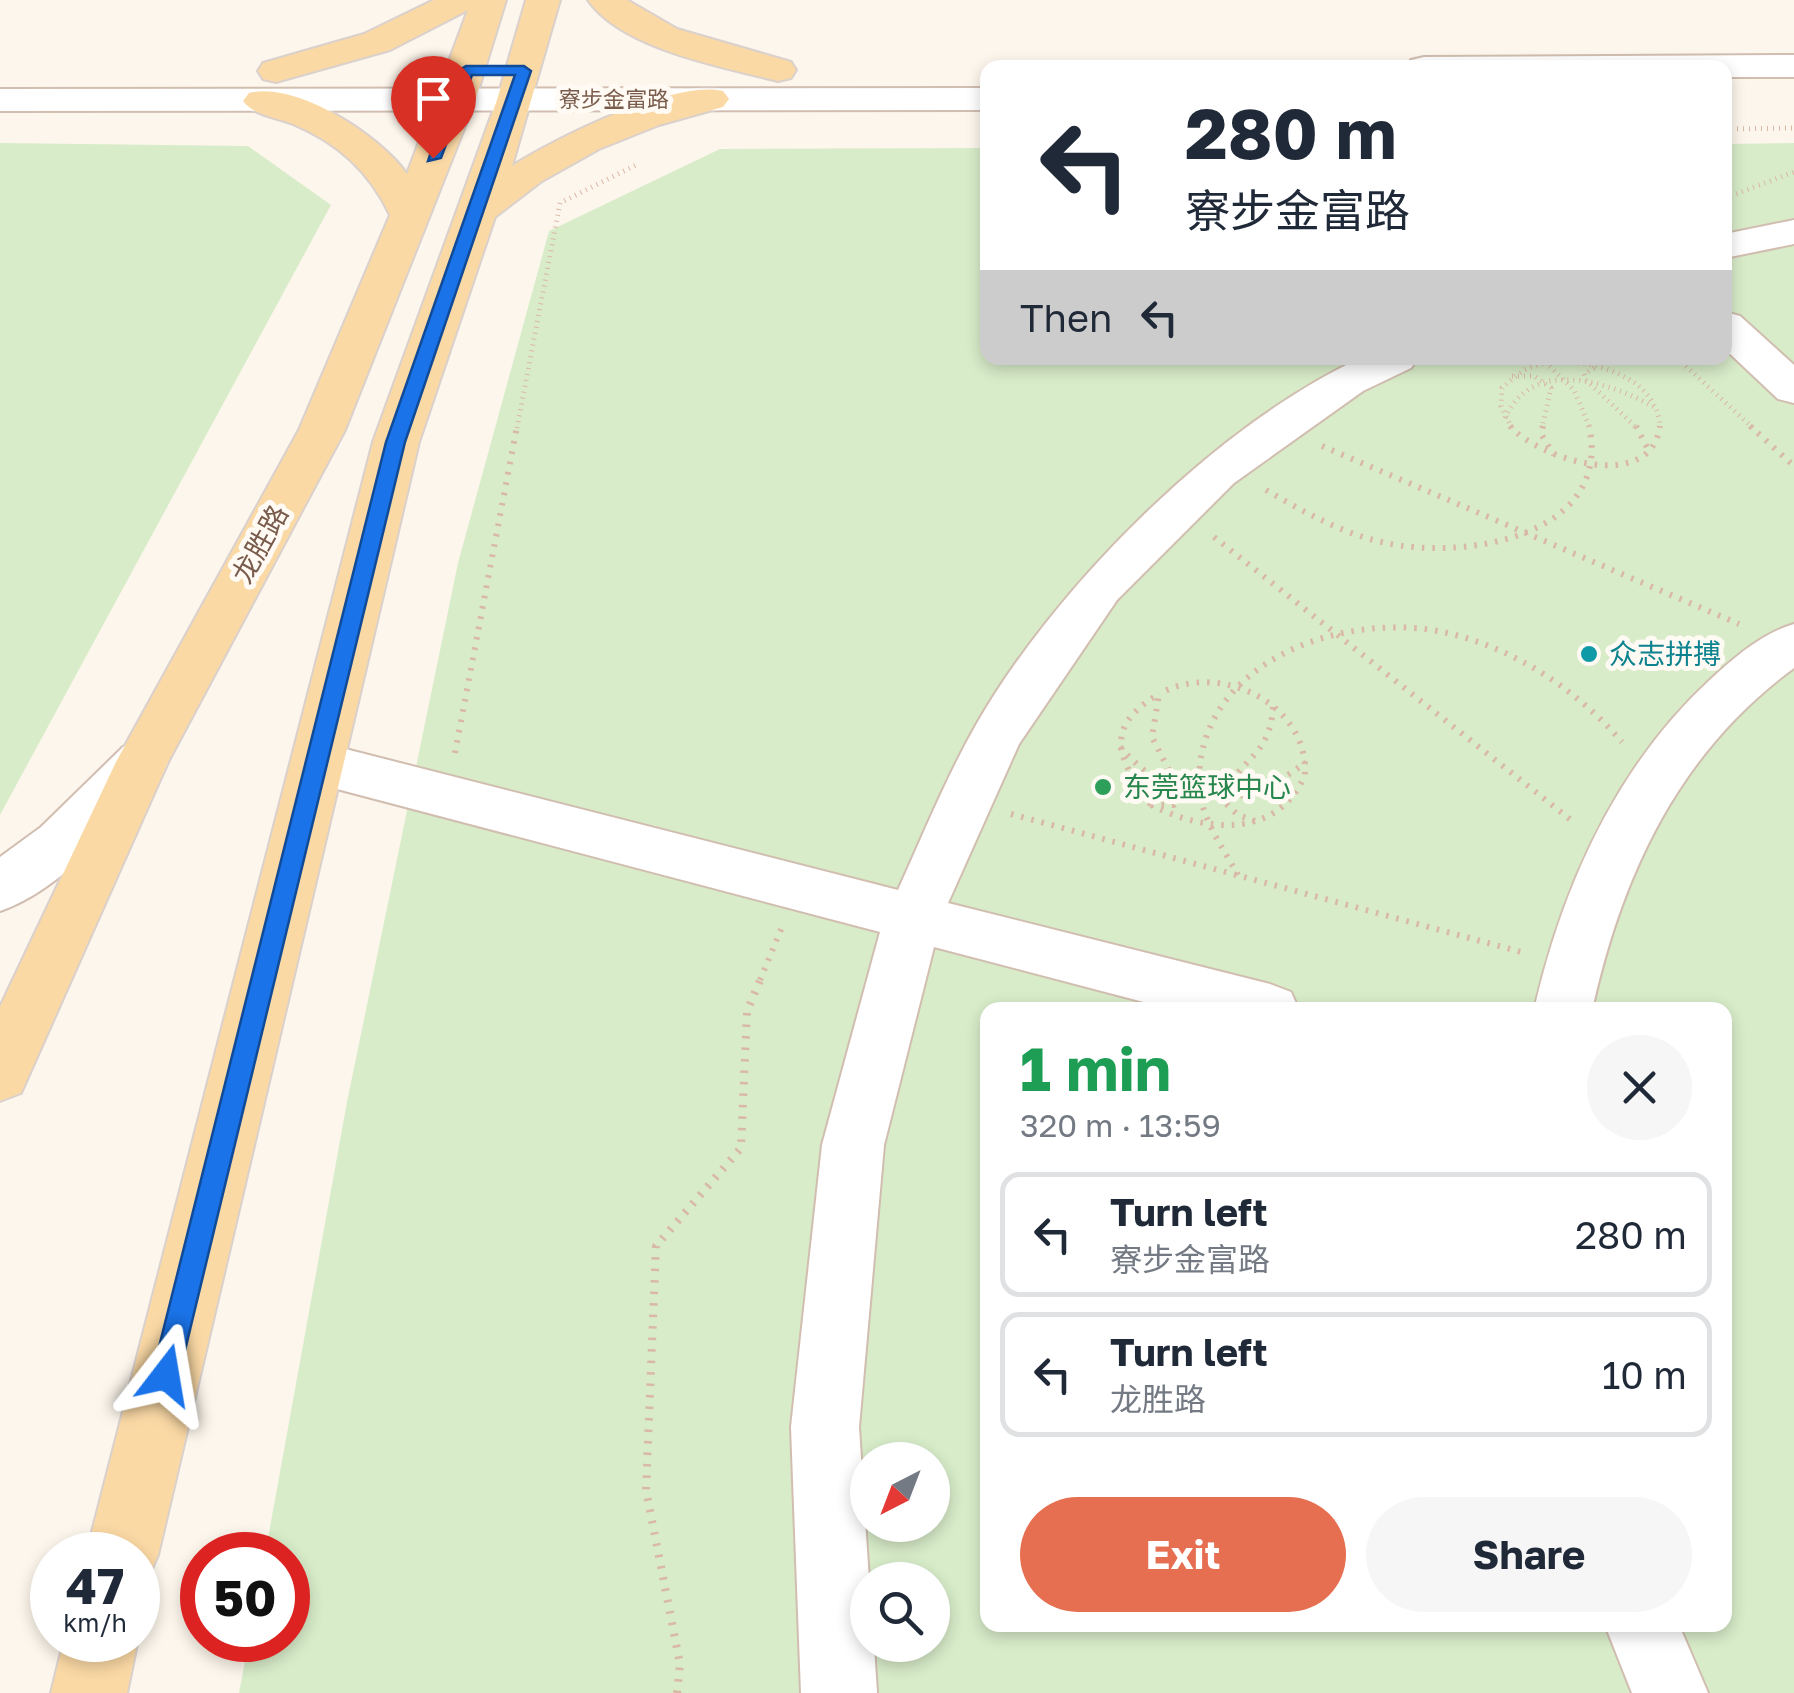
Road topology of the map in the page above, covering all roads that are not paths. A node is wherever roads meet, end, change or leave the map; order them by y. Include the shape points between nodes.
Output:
1 (461, 0) edge
2 (488, 0) edge
3 (543, 0) edge
4 (605, 0) edge
5 (1732, 66) edge
6 (1794, 66) edge
7 (980, 69) edge
8 (778, 70) junction
9 (0, 72) edge
10 (520, 85) junction
11 (269, 86) junction
12 (461, 86) junction
13 (980, 98) edge
14 (710, 99) junction
15 (1732, 99) edge
16 (1794, 99) edge
17 (0, 100) edge
18 (476, 214) junction
19 (410, 215) junction
20 (1794, 232) edge
21 (1732, 245) edge
22 (1732, 331) edge
23 (1382, 365) edge
24 (1794, 389) edge
25 (1791, 643) edge
26 (142, 762) junction
27 (318, 763) junction
28 (0, 888) edge
29 (913, 917) junction
30 (1567, 988) edge
31 (1239, 1002) edge
32 (0, 1074) edge
33 (128, 1532) edge
34 (1645, 1632) edge
35 (97, 1662) edge
36 (89, 1693) edge
37 (839, 1693) edge
38 (1670, 1693) edge

1 - 11 main road
2 - 12 main road, 龙胜路
3 - 10 main road
4 - 8 main road via 674,40
5 - 6 street
7 - 8 street, 寮步金富路
8 - 10 street, 寮步金富路
9 - 11 street, 寮步金富路
10 - 12 street, 寮步金富路
10 - 14 street, 寮步金富路
10 - 18 main road
11 - 12 street, 寮步金富路
11 - 17 street, 寮步金富路
11 - 19 main road via 359,144 392,176
12 - 19 main road, 龙胜路
13 - 14 street, 寮步金富路
14 - 18 main road via 642,116 579,142 523,174
15 - 16 street
18 - 27 main road via 396,442
19 - 26 main road, 龙胜路 via 322,430
20 - 21 street
22 - 24 street
23 - 29 street via 1228,465 1100,588 997,735
25 - 30 street via 1684,738 1654,783 1613,852
26 - 28 street via 60,844
26 - 32 main road, 龙胜路
27 - 29 street
27 - 33 main road
29 - 31 street
29 - 37 street via 853,1145 825,1427
34 - 38 street
35 - 36 main road

